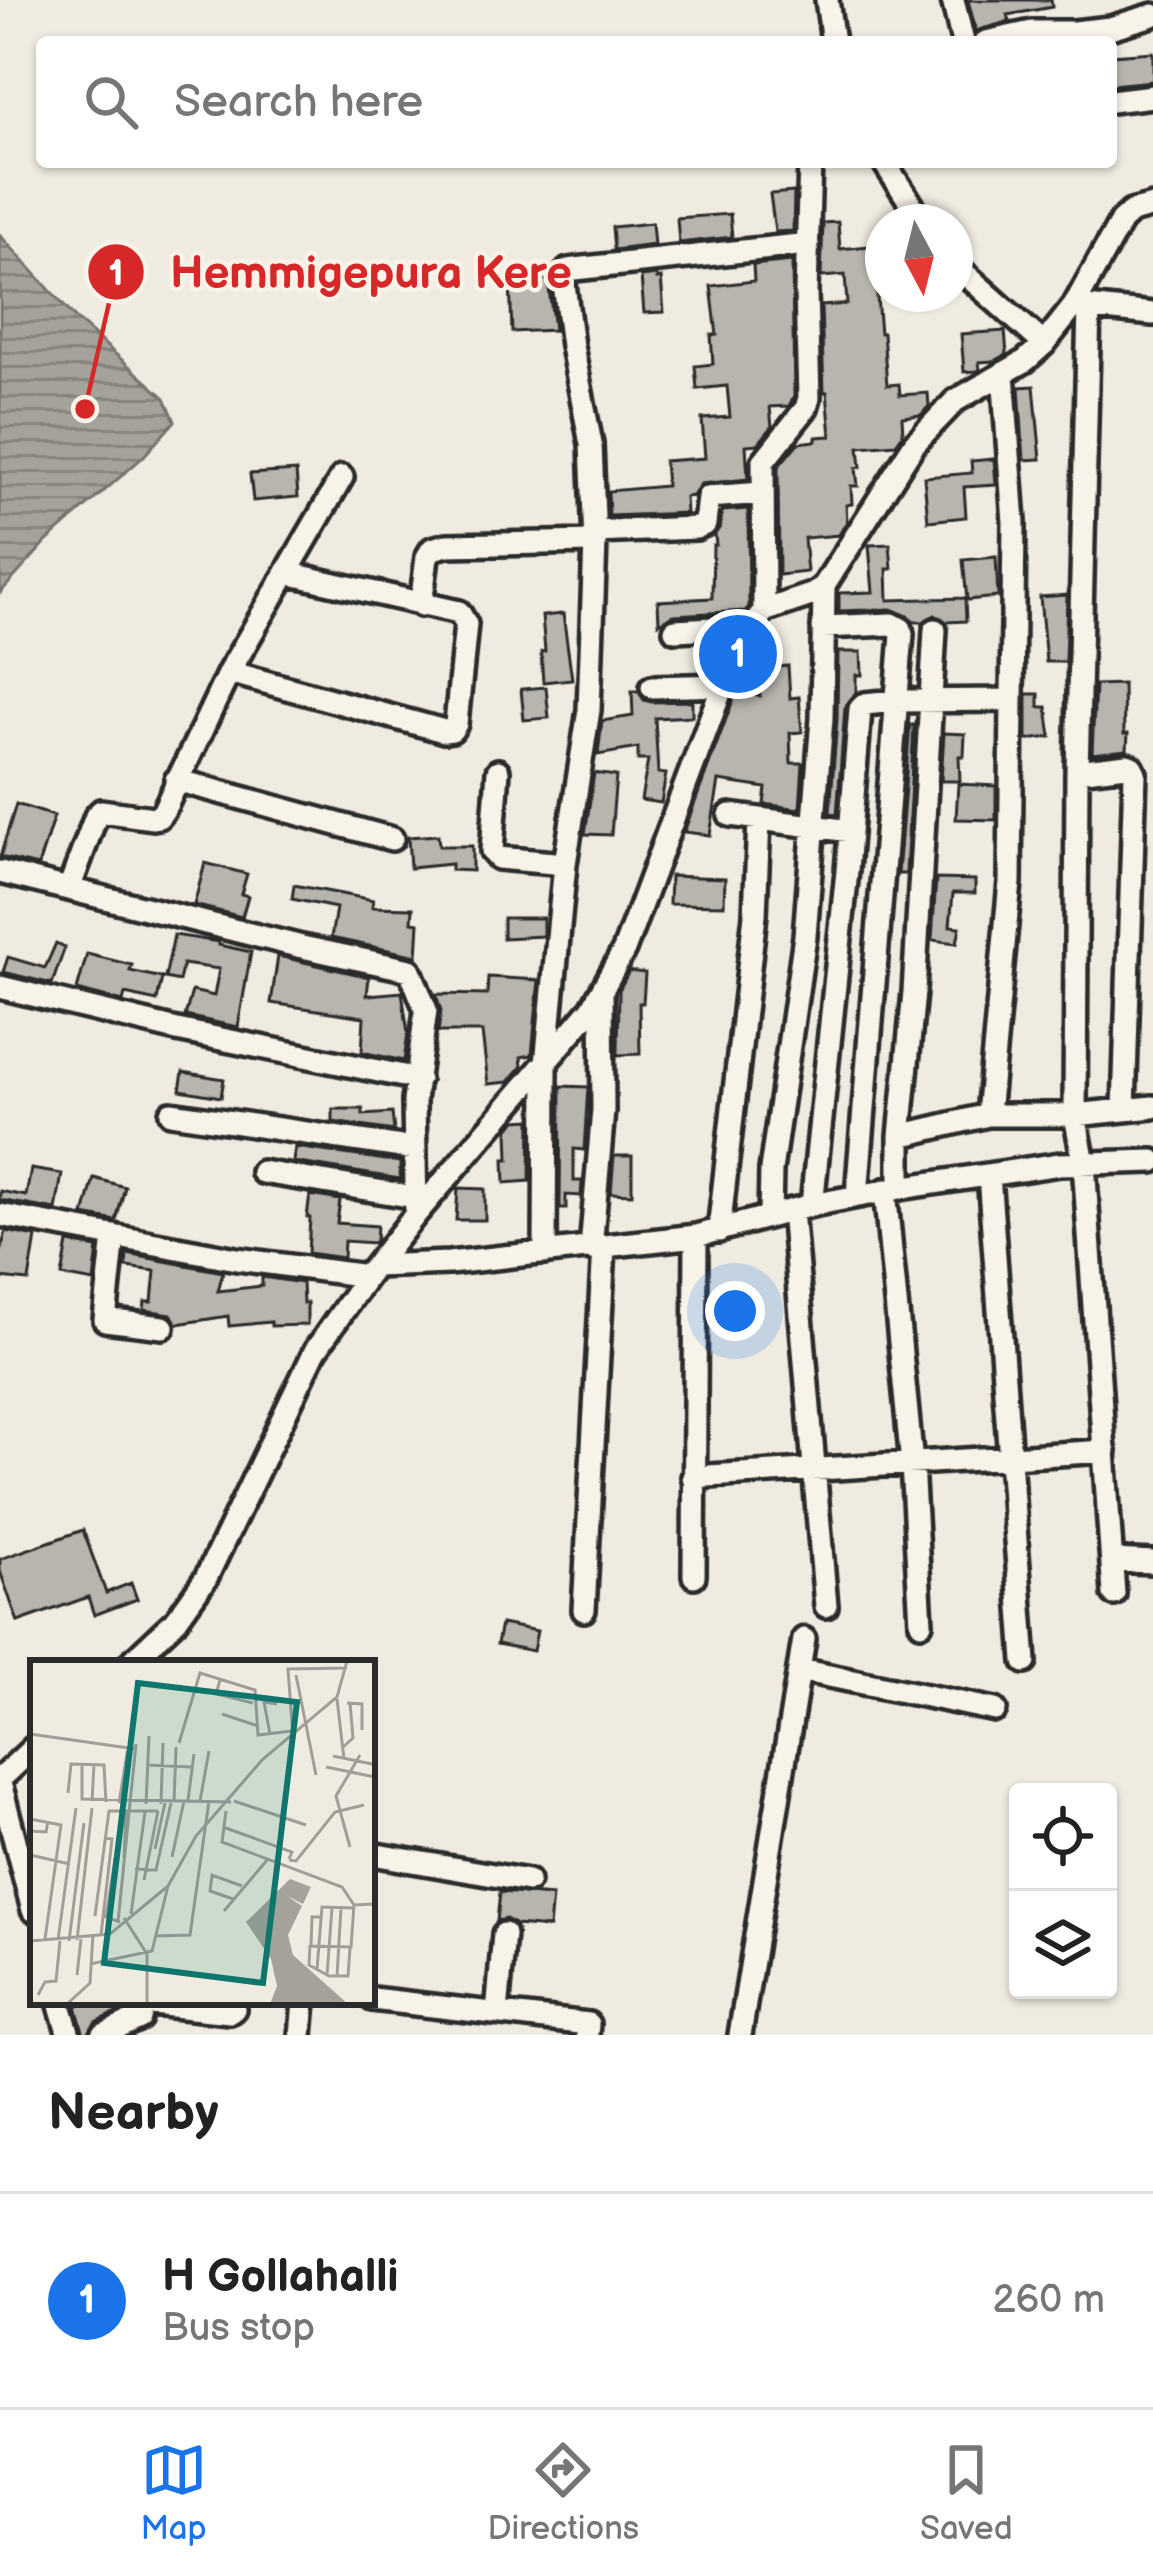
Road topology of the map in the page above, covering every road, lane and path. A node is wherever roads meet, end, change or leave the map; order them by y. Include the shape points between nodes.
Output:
1 (826, 0) edge
2 (953, 0) edge
3 (1153, 15) edge
4 (832, 36) edge
5 (962, 36) edge
6 (1014, 36) edge
7 (1153, 96) edge
8 (1117, 100) edge
9 (810, 168) edge
10 (888, 168) edge
11 (911, 204) edge
12 (1153, 206) edge
13 (808, 244) junction
14 (973, 281) edge
15 (1082, 307) junction
16 (1153, 314) edge
17 (1044, 344) junction
18 (1003, 373) junction
19 (342, 477) dead end
20 (763, 493) junction
21 (594, 537) junction
22 (287, 573) junction
23 (824, 586) junction
24 (421, 605) junction
25 (759, 619) junction
26 (824, 626) junction
27 (675, 630) dead end
28 (935, 631) dead end
29 (229, 672) junction
30 (723, 686) junction
31 (652, 687) dead end
32 (894, 700) junction
33 (1011, 700) junction
34 (933, 701) junction
35 (498, 771) dead end
36 (1077, 771) junction
37 (176, 779) junction
38 (815, 799) junction
39 (852, 803) junction
40 (730, 815) dead end
41 (759, 820) junction
42 (813, 825) junction
43 (850, 831) junction
44 (392, 839) dead end
45 (565, 864) junction
46 (0, 872) edge
47 (69, 889) junction
48 (0, 987) edge
49 (602, 992) junction
50 (546, 1064) junction
51 (418, 1079) junction
52 (1153, 1107) edge
53 (1124, 1109) junction
54 (171, 1113) dead end
55 (988, 1115) junction
56 (1075, 1115) junction
57 (900, 1136) junction
58 (415, 1149) junction
59 (1153, 1161) edge
60 (1084, 1163) junction
61 (262, 1172) dead end
62 (989, 1175) junction
63 (893, 1189) junction
64 (857, 1196) junction
65 (416, 1206) junction
66 (802, 1207) junction
67 (0, 1215) edge
68 (770, 1216) junction
69 (719, 1231) junction
70 (114, 1236) junction
71 (696, 1236) junction
72 (597, 1248) junction
73 (545, 1253) junction
74 (371, 1271) junction
75 (163, 1327) dead end
76 (1105, 1451) junction
77 (1008, 1458) junction
78 (911, 1464) junction
79 (815, 1470) junction
80 (693, 1477) junction
81 (1112, 1560) junction
82 (1153, 1562) edge
83 (694, 1576) dead end
84 (1114, 1594) dead end
85 (826, 1606) dead end
86 (584, 1610) dead end
87 (921, 1623) dead end
88 (804, 1640) dead end
89 (133, 1660) edge
90 (1025, 1662) dead end
91 (800, 1670) junction
92 (995, 1710) dead end
93 (30, 1751) edge
94 (0, 1781) edge
95 (30, 1819) edge
96 (9, 1824) junction
97 (375, 1855) edge
98 (528, 1881) dead end
99 (30, 1899) edge
100 (505, 1934) dead end
101 (375, 1999) edge
102 (60, 2005) edge
103 (142, 2005) edge
104 (169, 2005) edge
105 (232, 2005) edge
106 (306, 2005) edge
107 (497, 2013) junction
108 (69, 2035) edge
109 (103, 2035) edge
110 (301, 2035) edge
111 (587, 2035) edge
112 (740, 2035) edge

1 - 4 street
2 - 5 street
3 - 6 street via 1111,28
7 - 8 street
9 - 13 street
10 - 11 street
12 - 15 street via 1121,220
13 - 20 street via 808,404 765,456
13 - 21 street via 565,273 591,444
14 - 17 street
15 - 16 street
15 - 17 street
15 - 36 street
17 - 18 street
18 - 23 street via 955,401 914,444
18 - 33 street via 1014,522
19 - 22 street
20 - 21 street via 708,497 705,524 696,528
20 - 25 street
21 - 24 street via 432,549
21 - 45 street via 589,710
22 - 24 street
22 - 29 street
23 - 25 street
23 - 26 street
24 - 29 street via 459,612 466,624 452,730
25 - 27 street
25 - 30 street
26 - 32 street via 901,629
26 - 38 street
28 - 34 street
29 - 37 street
30 - 31 street
30 - 49 street
32 - 34 street
32 - 39 street via 860,710
32 - 64 street
33 - 34 street
33 - 55 street via 1010,883
34 - 57 street
35 - 45 street via 491,851
36 - 53 street via 1127,765 1135,772
36 - 56 street
37 - 44 street
37 - 47 street via 159,817 110,810 96,816
38 - 39 street
38 - 42 street
39 - 43 street
40 - 41 street
41 - 42 street
41 - 69 street
42 - 43 street
42 - 68 street
43 - 66 street
45 - 50 street
46 - 47 street
47 - 51 street via 410,970 426,1010
48 - 51 street
49 - 50 street
49 - 72 street
50 - 65 street
50 - 73 street
51 - 58 street
52 - 53 street
53 - 56 street
54 - 58 street
55 - 56 street
55 - 57 street
56 - 60 street
57 - 63 street
58 - 65 street
59 - 60 street
60 - 62 street
60 - 76 street
61 - 65 street
62 - 63 street
62 - 77 street
63 - 64 street
63 - 78 street
64 - 66 street
65 - 74 street
66 - 68 street
66 - 79 street
67 - 70 street
68 - 69 street
69 - 71 street
70 - 74 street
70 - 75 street via 106,1320
71 - 72 street
71 - 80 street
72 - 73 street
72 - 86 street
73 - 74 street
74 - 89 street via 314,1351 206,1578
76 - 77 street
76 - 81 street
77 - 78 street
77 - 90 street
78 - 79 street
78 - 87 street
79 - 80 street
79 - 85 street
80 - 83 street
81 - 82 street
81 - 84 street
88 - 91 street
91 - 92 street
91 - 112 street
93 - 94 street
94 - 96 street
95 - 96 street
96 - 99 street
97 - 98 street
100 - 107 street
101 - 107 street
102 - 108 street
103 - 109 street via 140,2018
104 - 105 street via 230,2012
106 - 110 street
107 - 111 street via 588,2024

